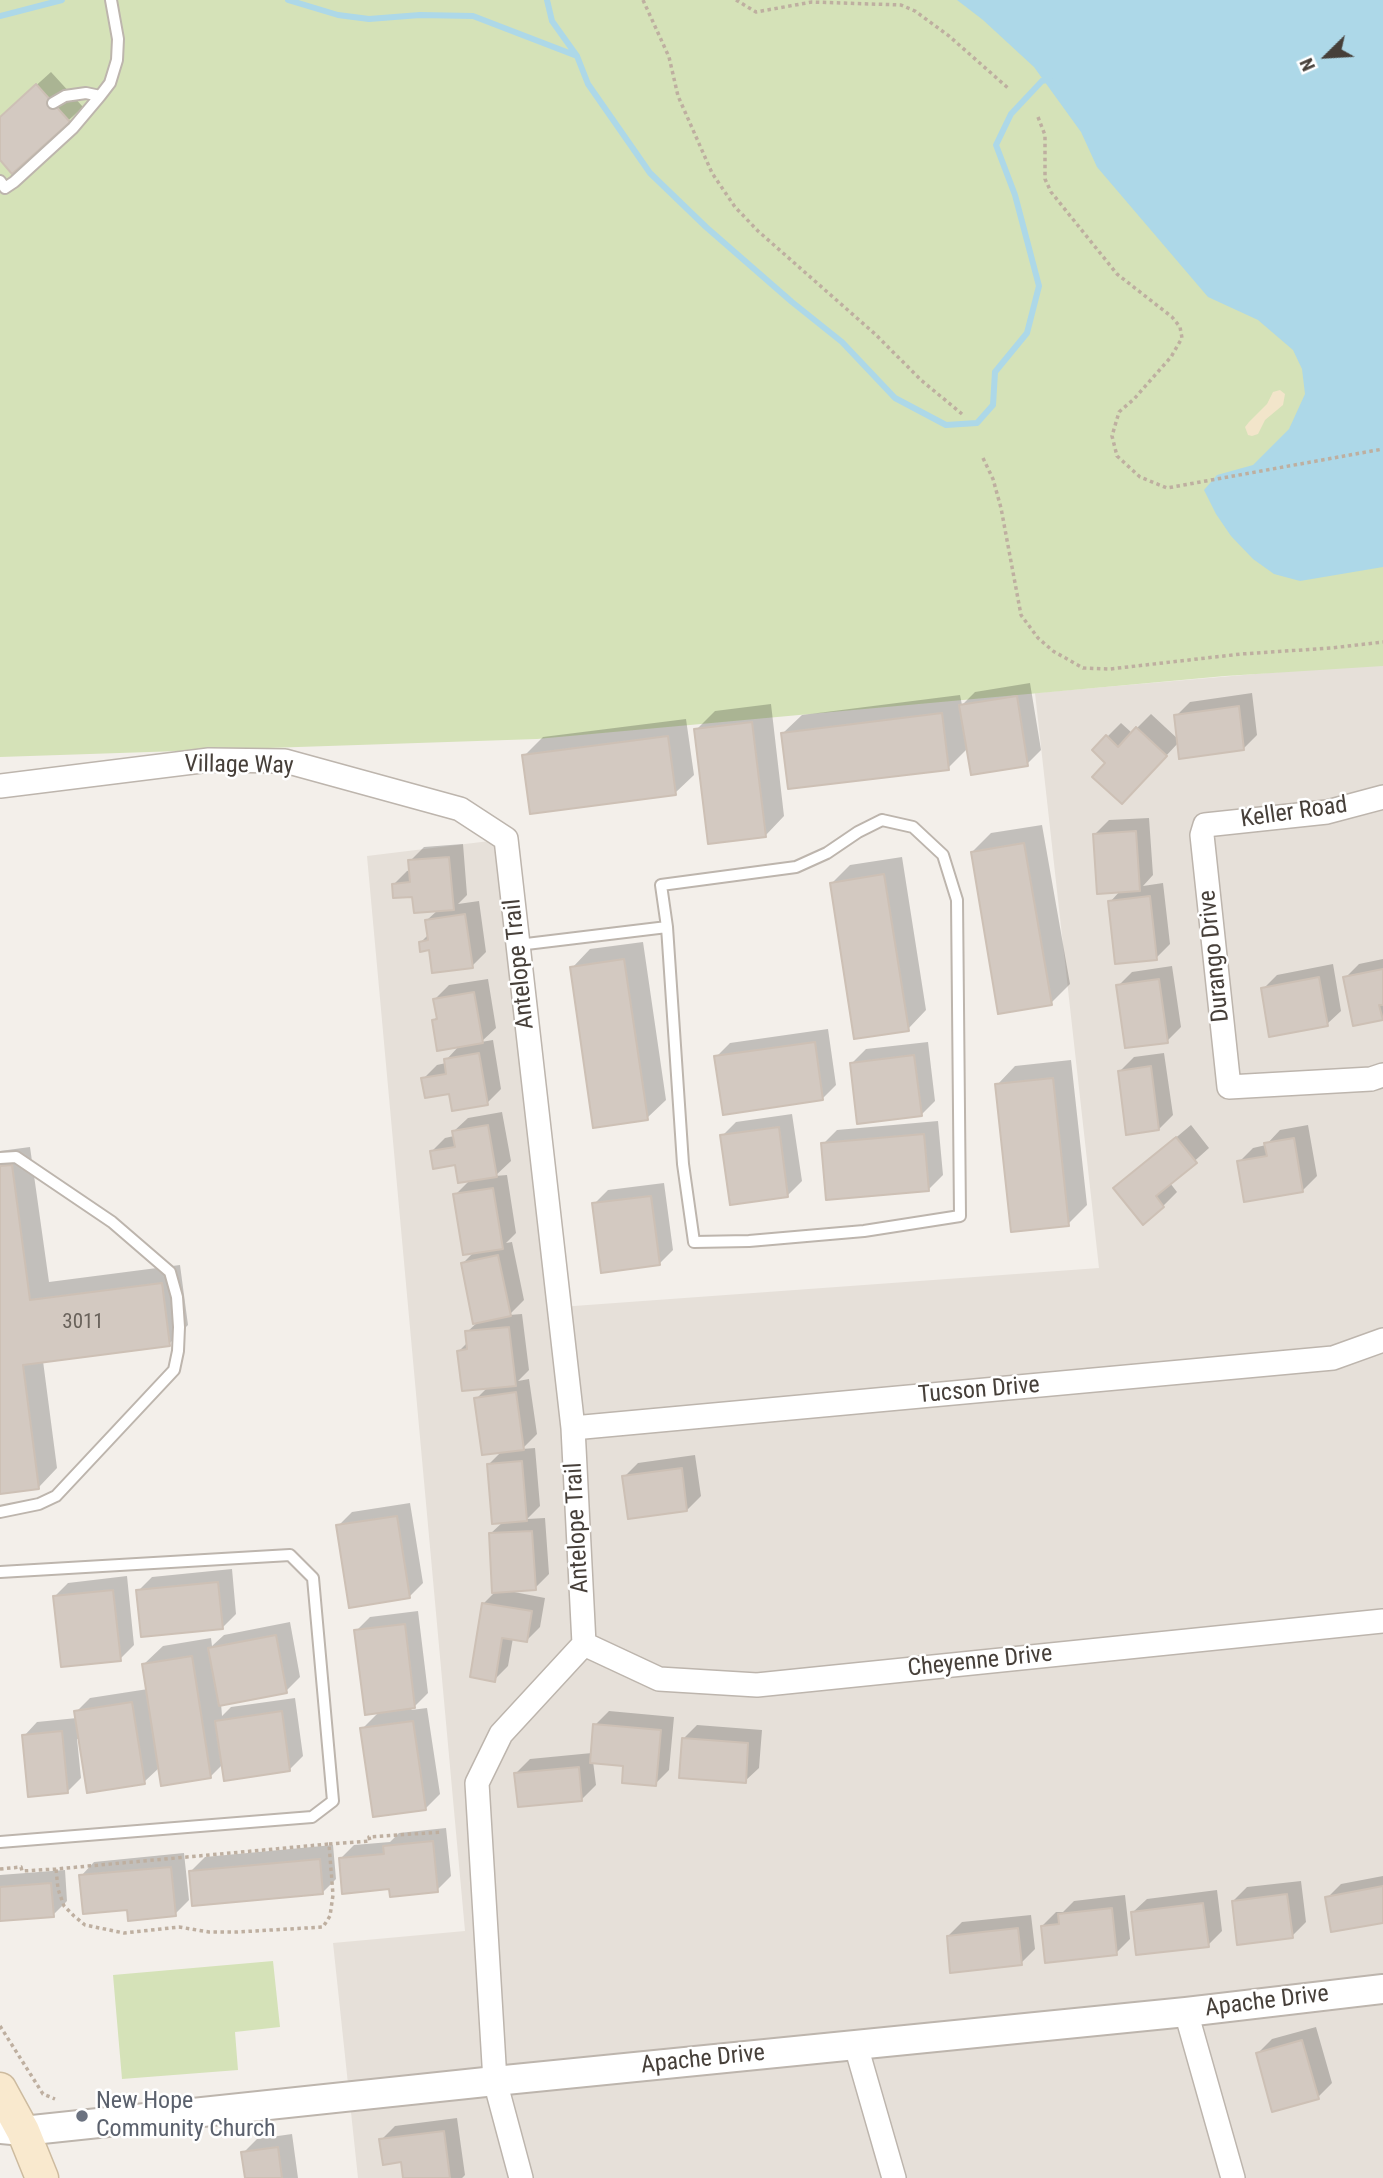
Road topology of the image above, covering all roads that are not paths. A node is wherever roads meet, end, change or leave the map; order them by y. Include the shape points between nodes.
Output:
1 (111, 0) edge
2 (100, 96) junction
3 (53, 103) dead end
4 (2, 187) edge
5 (0, 786) edge
6 (1383, 797) edge
7 (1205, 825) joint
8 (506, 839) joint
9 (667, 927) junction
10 (518, 945) junction
11 (1383, 1076) edge
12 (0, 1158) edge
13 (1383, 1340) edge
14 (573, 1428) junction
15 (0, 1512) edge
16 (0, 1572) edge
17 (1383, 1621) edge
18 (584, 1644) junction
19 (0, 1842) edge
20 (1383, 1989) edge
21 (1186, 2012) junction
22 (856, 2046) junction
23 (495, 2081) junction
24 (0, 2089) edge
25 (11, 2130) edge
26 (42, 2178) edge
27 (521, 2178) edge
28 (894, 2178) edge
29 (1233, 2178) edge

1 - 2 lane via 117,60
2 - 3 lane via 75,94
2 - 4 lane via 73,128
5 - 8 street, Village Way via 209,760 285,761 460,809
6 - 7 street, Keller Road via 1327,813
7 - 11 street, Durango Drive via 1202,835 1229,1087
8 - 10 street, Antelope Trail
9 - 9 lane via 662,885 796,867 882,820 913,827 943,855 957,900 960,1216 863,1231 694,1242 683,1164
9 - 10 lane
10 - 14 street, Antelope Trail
12 - 15 lane via 16,1157 112,1222 170,1272 179,1327 174,1370 56,1496
13 - 14 street, Tucson Drive via 1333,1357
14 - 18 street, Antelope Trail
16 - 19 lane via 290,1555 313,1578 333,1801 312,1817
17 - 18 street, Cheyenne Drive via 757,1685 659,1679
18 - 23 street via 501,1734 477,1783
20 - 21 street, Apache Drive
21 - 22 street, Apache Drive
21 - 29 street
22 - 23 street, Apache Drive
22 - 28 street
23 - 25 street, Apache Drive
23 - 27 street
24 - 25 main road
25 - 26 main road

